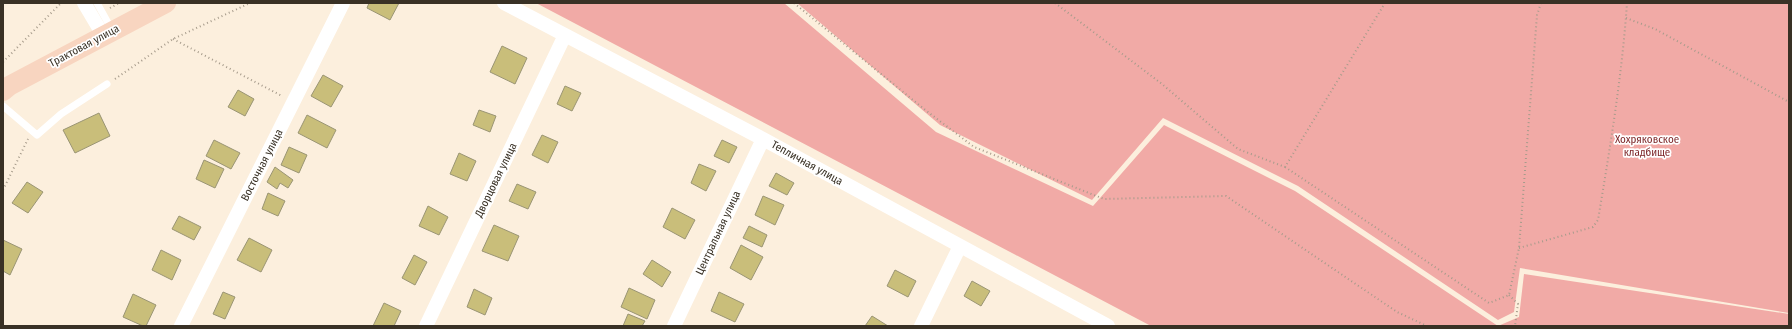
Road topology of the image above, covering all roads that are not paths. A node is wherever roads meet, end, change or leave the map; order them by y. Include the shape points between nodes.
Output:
1 (84, 3) edge
2 (96, 3) edge
3 (166, 3) edge
4 (343, 3) edge
5 (504, 3) edge
6 (108, 33) junction
7 (565, 34) junction
8 (107, 84) road end
9 (3, 91) edge
10 (3, 106) edge
11 (763, 139) junction
12 (960, 246) junction
13 (182, 326) edge
14 (426, 326) edge
15 (674, 326) edge
16 (921, 326) edge
17 (1108, 326) edge

1 - 6 street
2 - 6 lane
3 - 6 street, Трактовая улица
4 - 13 street, Восточная улица
5 - 7 street, Тепличная улица
6 - 9 street, Трактовая улица
7 - 11 street, Тепличная улица
7 - 14 street, Дворцовая улица
8 - 10 lane via 61,114 37,135
11 - 12 street, Тепличная улица
11 - 15 street, Центральная улица
12 - 16 street
12 - 17 street, Тепличная улица

